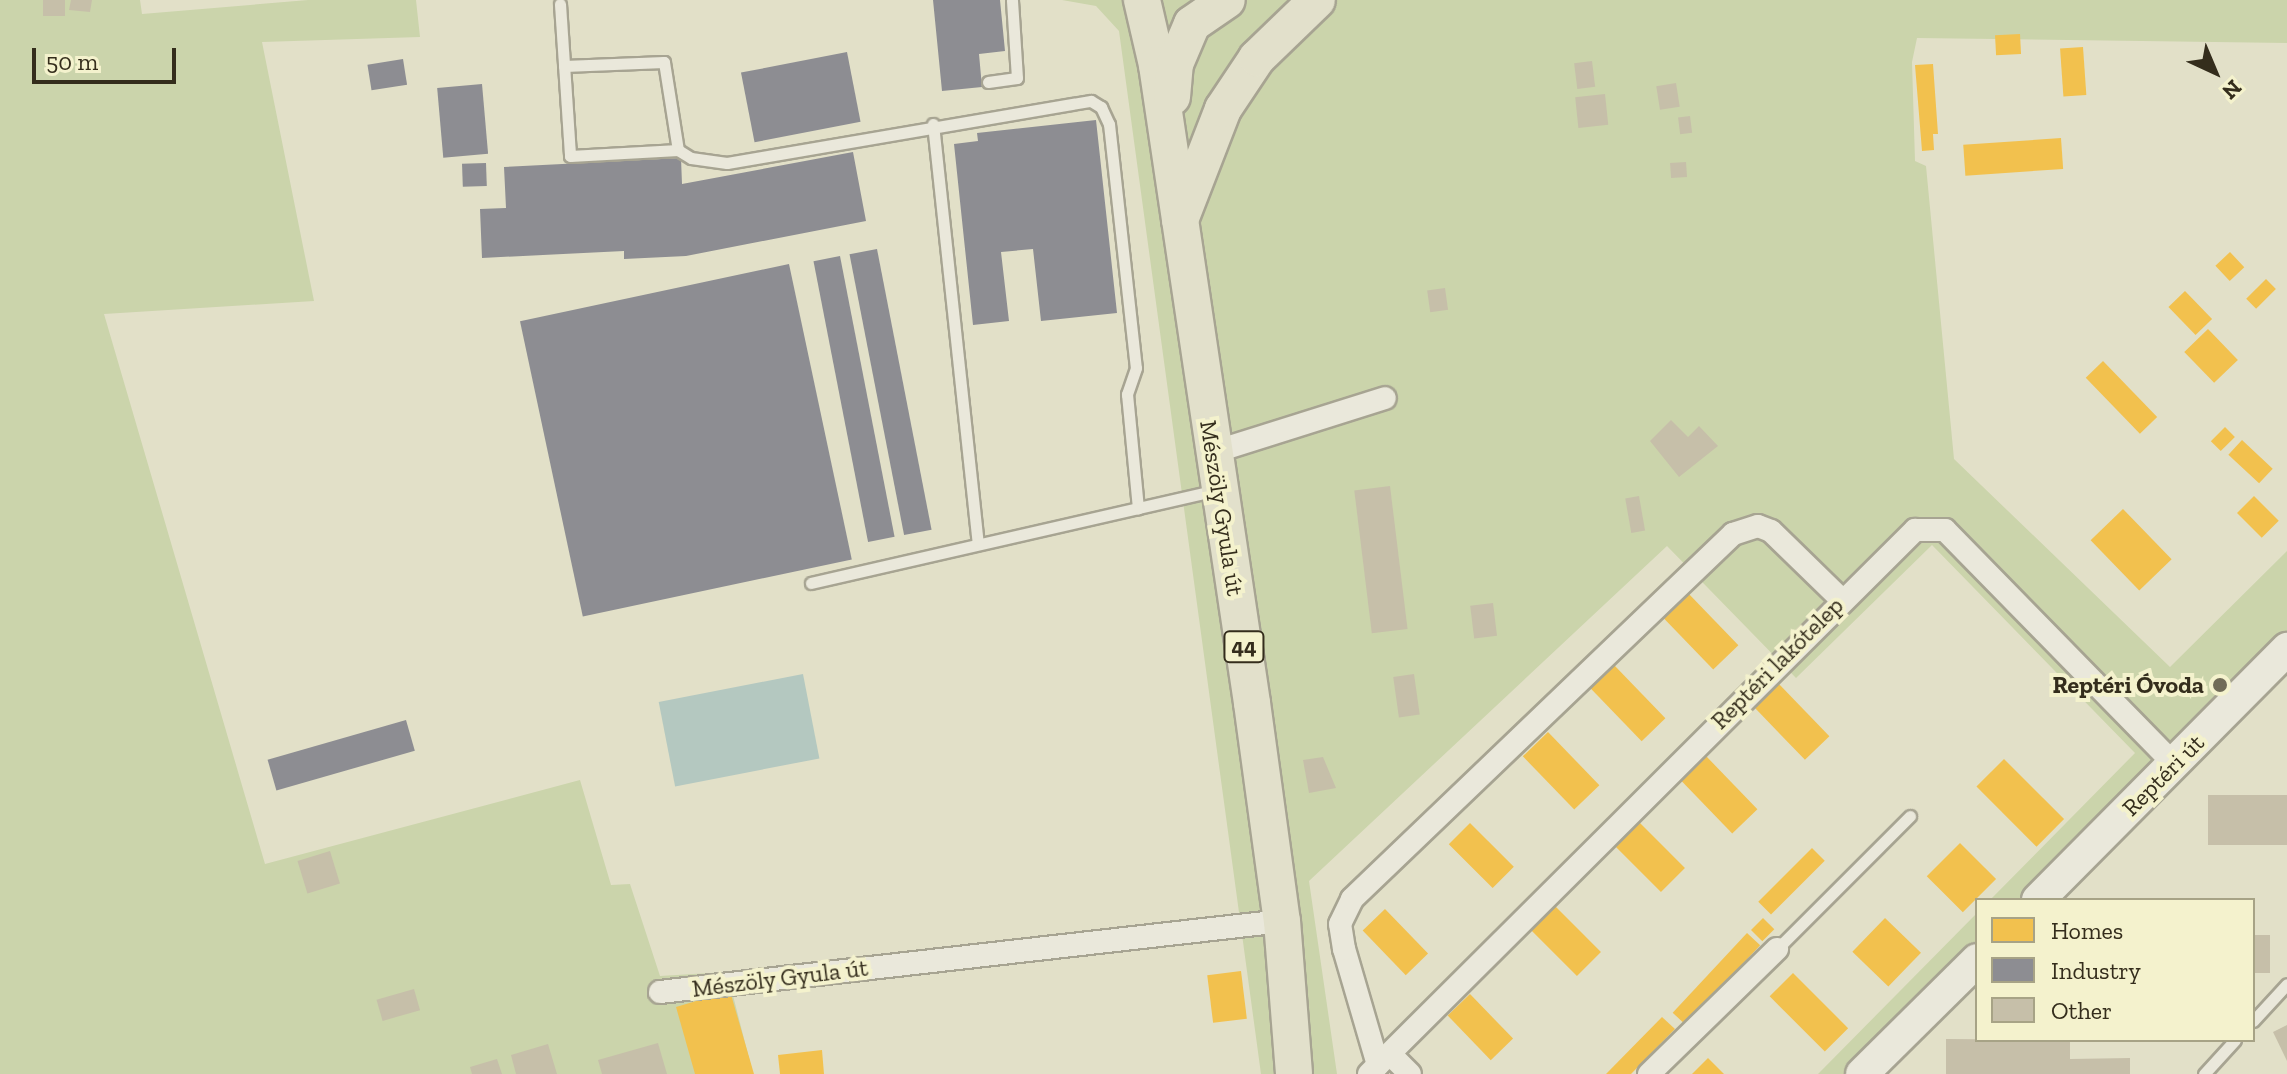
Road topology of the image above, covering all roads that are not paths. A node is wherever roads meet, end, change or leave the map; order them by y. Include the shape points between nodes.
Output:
1 (1012, 0) edge
2 (1143, 0) edge
3 (1317, 0) edge
4 (560, 4) dead end
5 (1219, 4) edge
6 (564, 66) junction
7 (988, 82) dead end
8 (933, 124) junction
9 (1167, 142) junction
10 (678, 150) junction
11 (1179, 222) junction
12 (1385, 398) dead end
13 (1214, 452) junction
14 (1219, 490) junction
15 (1138, 508) junction
16 (978, 543) junction
17 (811, 583) dead end
18 (1841, 599) junction
19 (2287, 649) edge
20 (2174, 764) junction
21 (1910, 816) dead end
22 (2040, 898) edge
23 (1282, 921) junction
24 (1777, 949) joint
25 (1975, 962) edge
26 (2287, 984) edge
27 (660, 992) dead end
28 (2255, 1019) edge
29 (2233, 1042) edge
30 (1379, 1064) edge
31 (1294, 1074) edge
32 (1410, 1074) edge
33 (1649, 1074) edge
34 (1862, 1074) edge
35 (2204, 1074) edge

1 - 7 lane via 1017,78
2 - 5 main road, Mészöly Gyula út / 44 via 1181,14
2 - 9 main road, Mészöly Gyula út / 44
3 - 11 main road via 1257,58 1223,109
4 - 6 lane
5 - 9 main road, Mészöly Gyula út / 44 via 1192,24 1175,64
6 - 10 lane via 664,62
6 - 10 lane via 570,156
8 - 10 lane via 727,163 691,158
8 - 15 lane via 1091,101 1106,114 1136,368 1127,394
8 - 16 lane
9 - 11 main road, Mészöly Gyula út / 44
11 - 13 main road, Mészöly Gyula út / 44
12 - 13 street
13 - 14 main road, Mészöly Gyula út / 44
14 - 15 lane
14 - 23 main road, Mészöly Gyula út / 44
15 - 16 lane
16 - 17 lane
18 - 20 street, Reptéri lakótelep via 1905,536 1928,527 1945,530
18 - 30 street, Reptéri lakótelep
18 - 30 street via 1771,531 1758,526 1733,534 1352,899 1340,924 1344,949
19 - 20 street, Reptéri út
20 - 22 street, Reptéri út
21 - 24 lane
23 - 27 street, Mészöly Gyula út
23 - 31 main road, Mészöly Gyula út / 44
24 - 33 street
25 - 34 street
26 - 28 lane
29 - 35 lane
30 - 32 street

